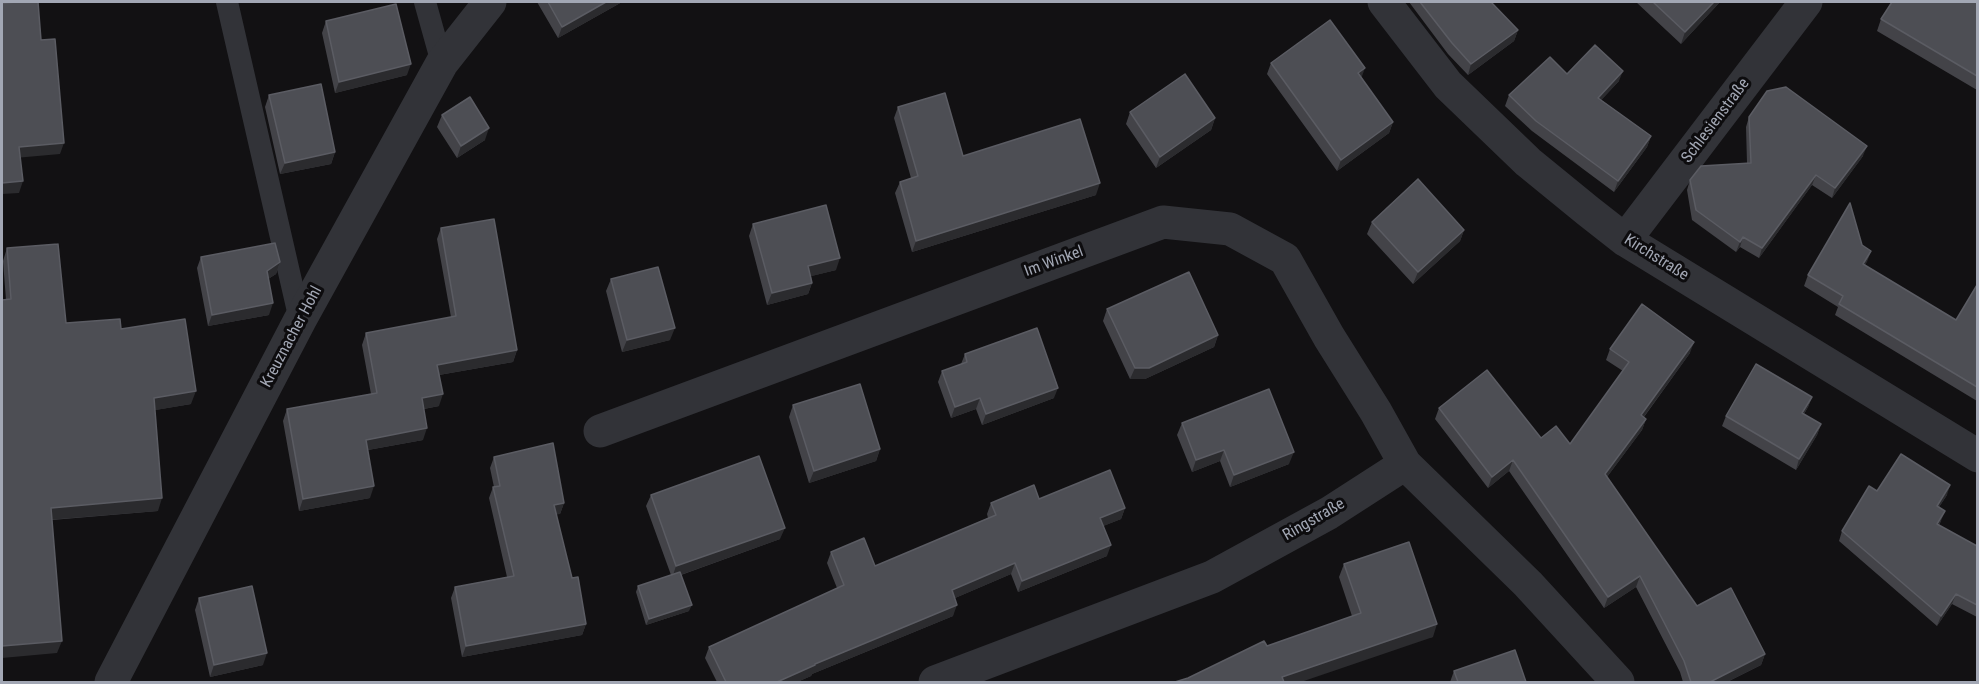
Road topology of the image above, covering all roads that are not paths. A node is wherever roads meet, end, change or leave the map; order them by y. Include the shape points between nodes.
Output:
1 (227, 2) edge
2 (425, 2) edge
3 (490, 2) edge
4 (1384, 2) edge
5 (1806, 2) edge
6 (442, 63) junction
7 (1625, 240) junction
8 (300, 320) junction
9 (600, 431) dead end
10 (1977, 456) edge
11 (1405, 464) junction
12 (111, 682) edge
13 (935, 682) edge
14 (1618, 682) edge

1 - 8 lane
2 - 6 lane
3 - 6 street, Kreuznacher Hohl
4 - 7 street, Kirchstraße via 1448,85 1528,162
5 - 7 street, Schlesienstraße
6 - 8 street, Kreuznacher Hohl
7 - 10 street, Kirchstraße
8 - 12 street, Kreuznacher Hohl
9 - 11 street, Im Winkel via 1163,222 1230,229 1284,260
11 - 13 street, Ringstraße via 1329,513 1212,578
11 - 14 street via 1528,584

